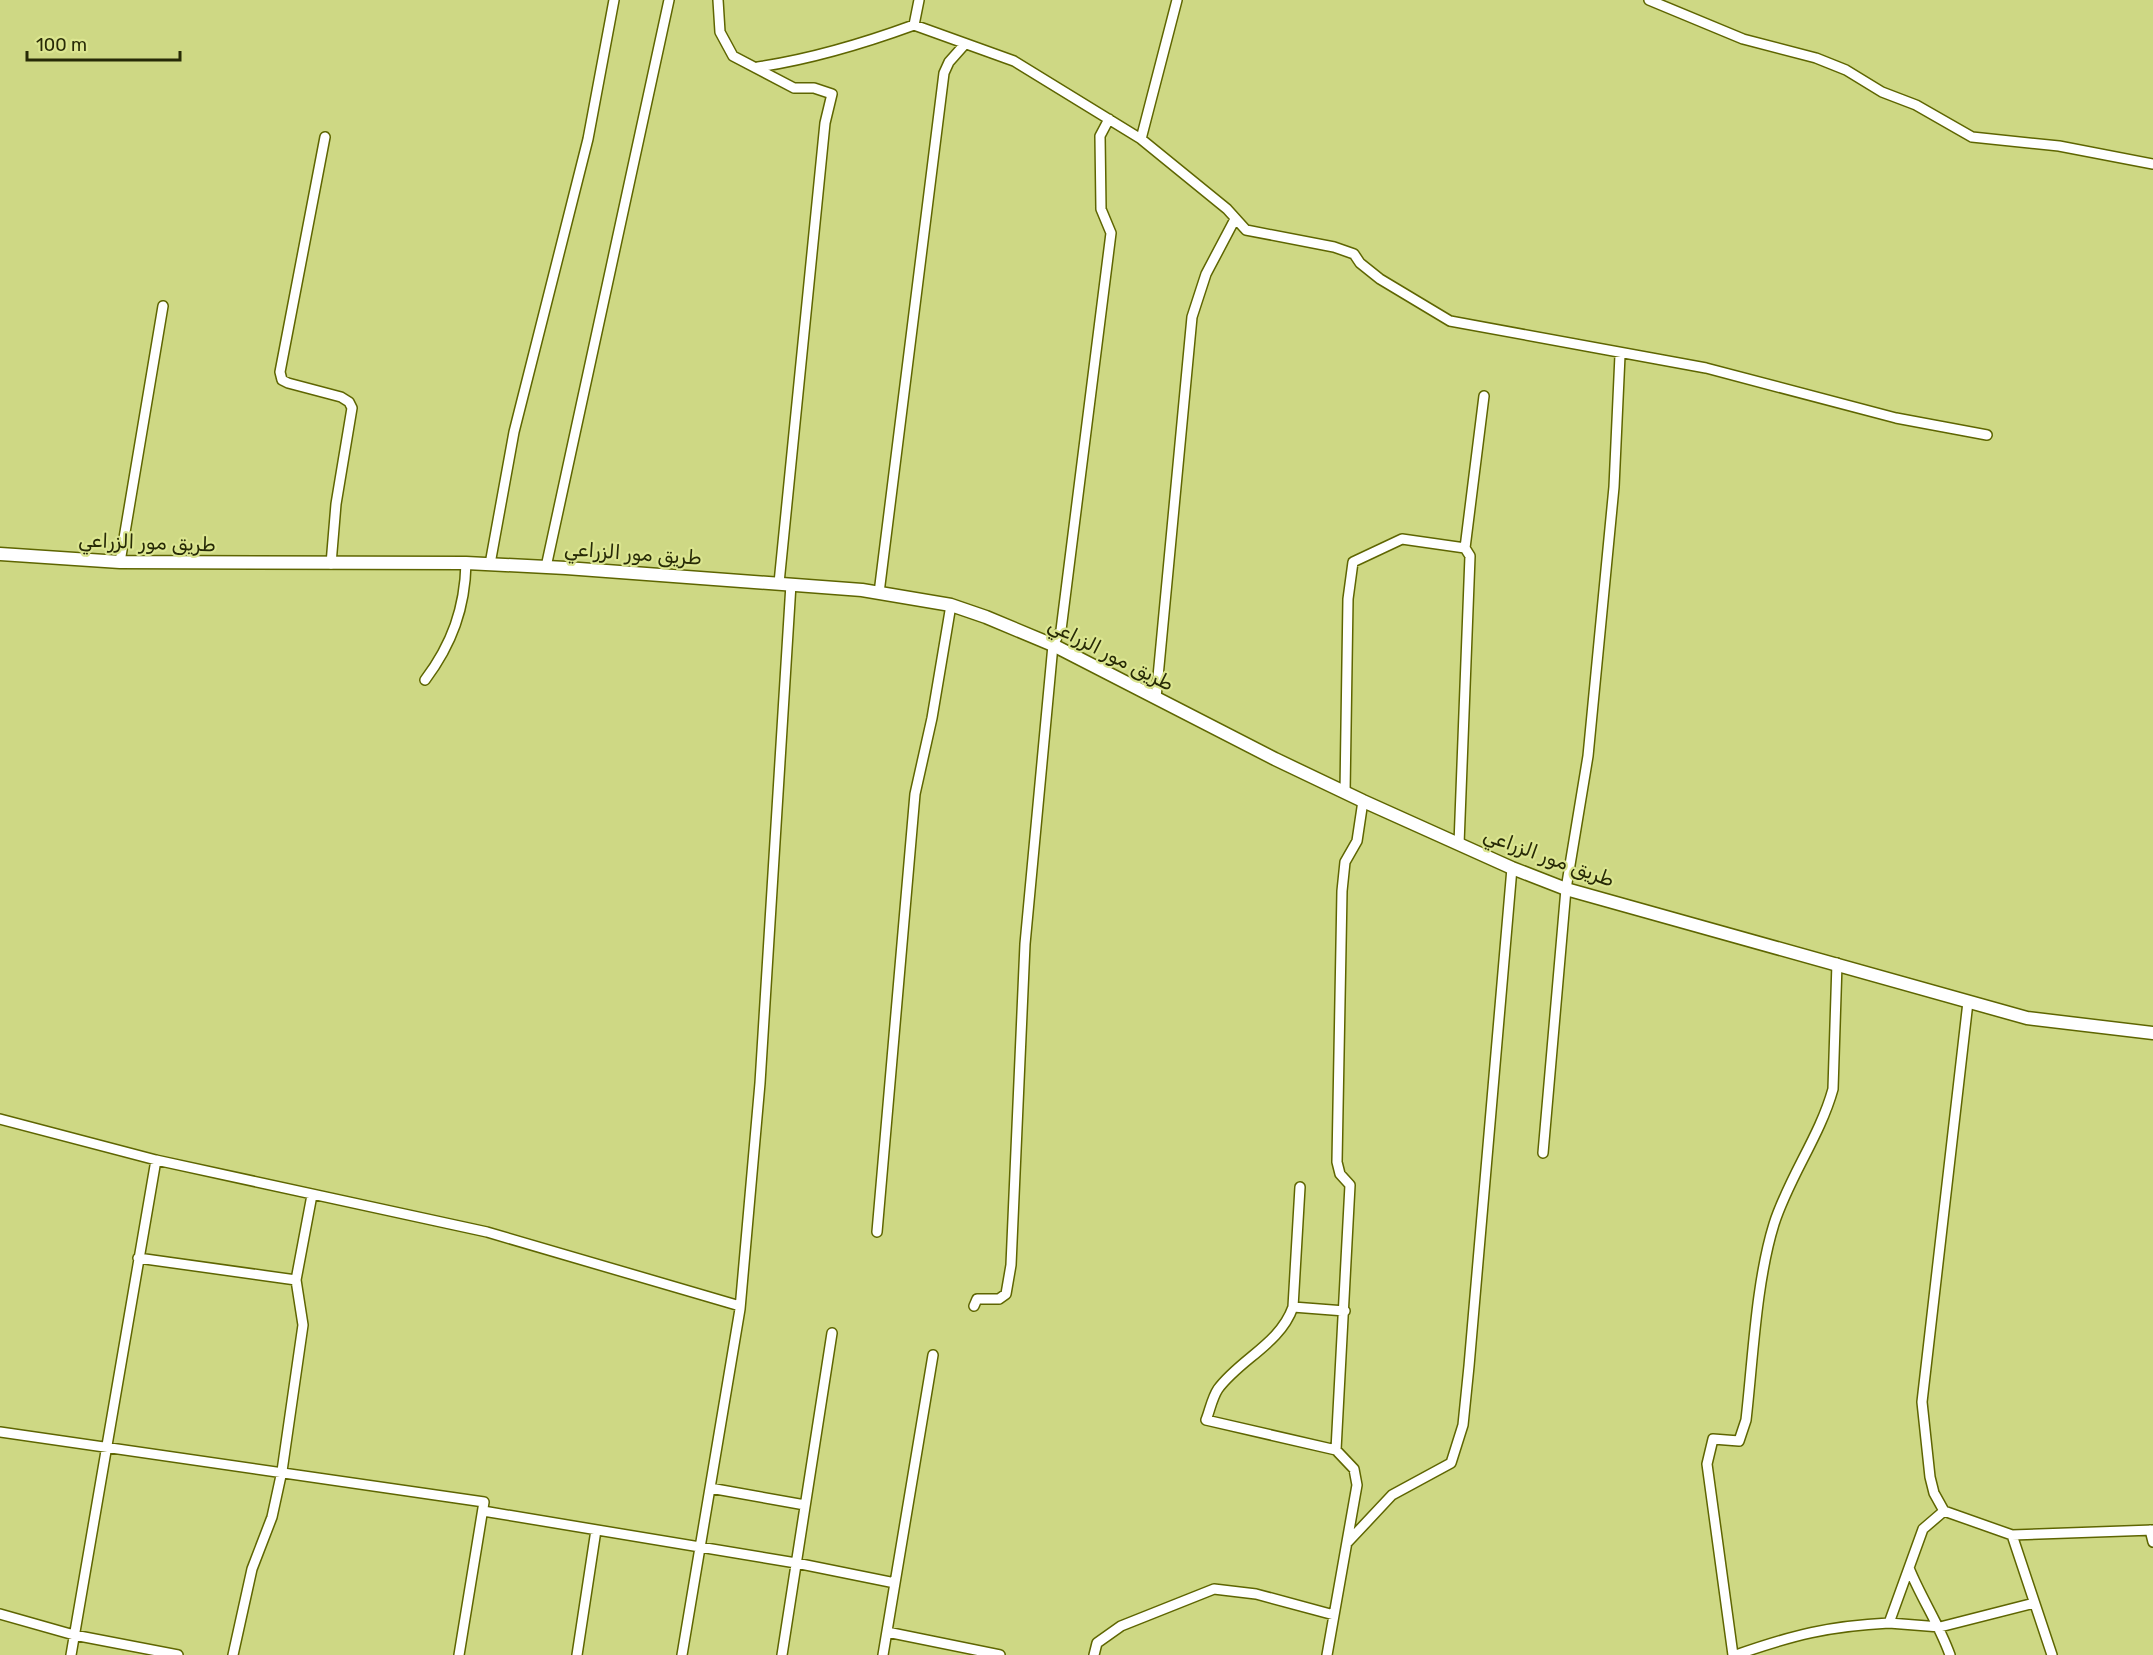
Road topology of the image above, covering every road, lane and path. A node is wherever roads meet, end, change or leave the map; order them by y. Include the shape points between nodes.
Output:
1 (614, 0) edge
2 (669, 0) edge
3 (718, 0) edge
4 (920, 0) edge
5 (1177, 0) edge
6 (1649, 0) edge
7 (914, 25) junction
8 (965, 44) junction
9 (758, 67) junction
10 (1109, 119) junction
11 (325, 137) dead end
12 (1141, 139) junction
13 (2153, 164) edge
14 (1235, 219) junction
15 (162, 306) dead end
16 (1620, 355) junction
17 (1484, 396) dead end
18 (1987, 435) dead end
19 (1465, 548) junction
20 (0, 554) edge
21 (120, 562) junction
22 (466, 563) junction
23 (331, 564) junction
24 (490, 564) junction
25 (546, 567) junction
26 (785, 583) junction
27 (879, 593) junction
28 (951, 605) junction
29 (1053, 645) junction
30 (425, 680) dead end
31 (1156, 698) junction
32 (1345, 792) junction
33 (1363, 801) junction
34 (1459, 844) junction
35 (1512, 868) junction
36 (1566, 889) junction
37 (1837, 963) junction
38 (1968, 1002) junction
39 (2153, 1033) edge
40 (0, 1119) edge
41 (1543, 1153) dead end
42 (156, 1160) junction
43 (1300, 1187) dead end
44 (312, 1195) junction
45 (877, 1232) dead end
46 (138, 1258) junction
47 (296, 1280) junction
48 (740, 1306) junction
49 (974, 1306) dead end
50 (1293, 1307) junction
51 (1345, 1311) junction
52 (832, 1333) dead end
53 (933, 1355) dead end
54 (0, 1432) edge
55 (106, 1448) junction
56 (1336, 1450) junction
57 (282, 1471) junction
58 (710, 1488) junction
59 (805, 1505) junction
60 (483, 1511) junction
61 (1944, 1511) junction
62 (597, 1530) junction
63 (2152, 1530) edge
64 (2012, 1535) junction
65 (1347, 1542) junction
66 (2153, 1542) edge
67 (700, 1546) junction
68 (796, 1563) junction
69 (1909, 1568) junction
70 (895, 1583) junction
71 (2034, 1603) junction
72 (0, 1614) edge
73 (1334, 1616) junction
74 (1889, 1623) junction
75 (1940, 1627) junction
76 (887, 1632) junction
77 (74, 1635) junction
78 (994, 1654) edge
79 (71, 1655) edge
80 (178, 1655) edge
81 (233, 1655) edge
82 (459, 1655) edge
83 (577, 1655) edge
84 (682, 1655) edge
85 (782, 1655) edge
86 (883, 1655) edge
87 (1094, 1655) edge
88 (1327, 1655) edge
89 (1735, 1655) edge
90 (1950, 1655) edge
91 (2052, 1655) edge

1 - 24 street via 588,139 514,432
2 - 25 street
3 - 9 street via 720,32 733,56
4 - 7 street
5 - 12 street
6 - 13 street via 1743,39 1846,70 1972,137 2059,146
7 - 8 street
7 - 9 street via 802,61
8 - 10 street via 1014,61
8 - 27 street via 944,73
9 - 26 street via 794,88 814,88 832,94 825,123
10 - 12 street
10 - 29 street via 1100,136 1100,157 1101,209 1111,233 1060,630
11 - 23 street via 280,372 282,380 288,383 341,397 352,408 336,504
12 - 14 street
14 - 16 street via 1251,232 1354,254 1380,279 1450,321
14 - 31 street via 1206,274 1191,317
15 - 21 street
16 - 18 street via 1706,368 1896,418
16 - 36 street via 1614,487 1589,744
17 - 19 street
19 - 32 street via 1402,539 1353,562 1348,599
19 - 34 street via 1470,556
20 - 21 street, طريق مور الزراعي
21 - 23 street, طريق مور الزراعي
22 - 23 street, طريق مور الزراعي
22 - 24 street, طريق مور الزراعي
22 - 30 street via 460,614 449,645
24 - 25 street, طريق مور الزراعي
25 - 26 street, طريق مور الزراعي
26 - 27 street, طريق مور الزراعي
26 - 48 street via 760,1083
27 - 28 street, طريق مور الزراعي
28 - 29 street, طريق مور الزراعي
28 - 45 street via 915,794
29 - 31 street, طريق مور الزراعي
29 - 49 street via 1025,944 1011,1265 1006,1294 999,1299 977,1299
31 - 32 street, طريق مور الزراعي
32 - 33 street, طريق مور الزراعي
33 - 34 street, طريق مور الزراعي
33 - 51 street via 1357,841 1345,862 1342,891 1337,1161 1340,1174 1350,1185
34 - 35 street, طريق مور الزراعي
35 - 36 street, طريق مور الزراعي
35 - 65 street via 1469,1366 1458,1448 1451,1463 1392,1495
36 - 37 street, طريق مور الزراعي
36 - 41 street
37 - 38 street, طريق مور الزراعي
37 - 89 street via 1833,1089 1773,1226 1763,1268 1746,1420 1739,1441 1713,1439 1708,1455 1711,1503
38 - 39 street, طريق مور الزراعي via 2027,1018
38 - 61 street via 1922,1401 1930,1477
40 - 42 street
42 - 44 street
42 - 46 street
43 - 50 street
44 - 47 street
44 - 48 street via 487,1233
46 - 47 street
46 - 55 street
47 - 57 street via 303,1325
48 - 58 street
50 - 51 street
50 - 56 street via 1269,1343 1220,1387 1206,1420
51 - 56 street
52 - 59 street
53 - 70 street
54 - 55 street
55 - 57 street
55 - 77 street
56 - 65 street via 1354,1469 1357,1485
57 - 60 street via 484,1502
57 - 81 street via 272,1517 252,1569
58 - 59 street
58 - 67 street
59 - 68 street
60 - 62 street
60 - 82 street
61 - 64 street
61 - 69 street via 1923,1529
62 - 67 street
62 - 83 street
63 - 64 street
63 - 66 street
64 - 71 street
65 - 73 street
67 - 68 street
67 - 84 street
68 - 70 street
68 - 85 street
69 - 74 street
69 - 75 street via 1922,1600
70 - 76 street
71 - 75 street
71 - 91 street
72 - 77 street
73 - 87 street via 1256,1594 1214,1589 1121,1626 1097,1643
73 - 88 street
74 - 75 street
74 - 89 street via 1833,1627 1790,1636
75 - 90 street
76 - 78 street
76 - 86 street
77 - 79 street
77 - 80 street

